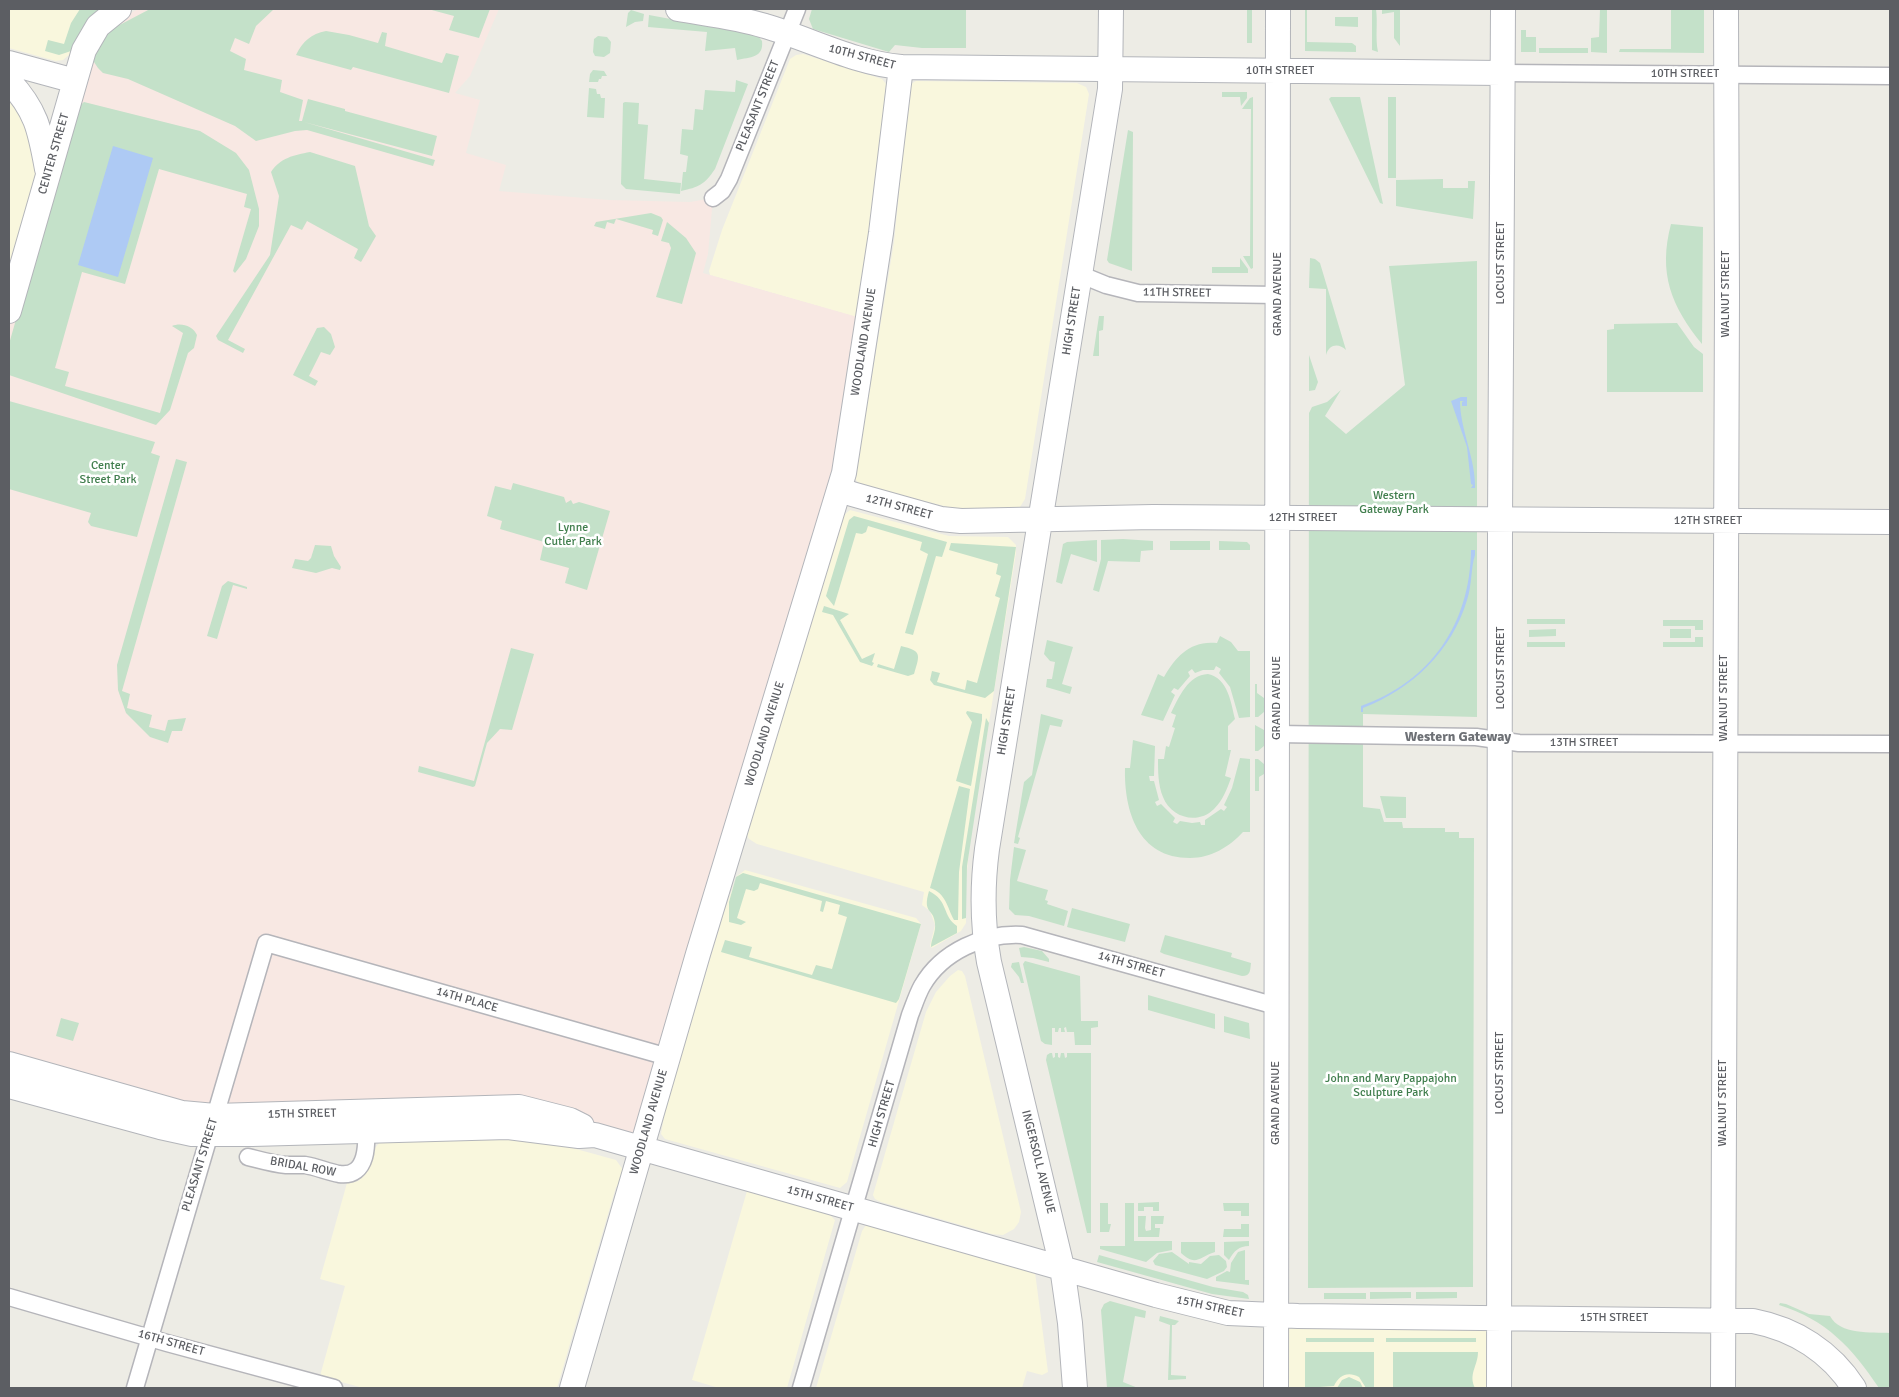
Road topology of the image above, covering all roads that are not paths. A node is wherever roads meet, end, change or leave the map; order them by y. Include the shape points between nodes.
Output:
1 (119, 9) edge
2 (678, 9) edge
3 (797, 9) edge
4 (1111, 9) edge
5 (1278, 9) edge
6 (1503, 9) edge
7 (1726, 9) edge
8 (787, 34) junction
9 (9, 63) edge
10 (901, 67) junction
11 (1111, 70) junction
12 (1278, 71) junction
13 (1502, 73) junction
14 (1725, 75) junction
15 (1890, 76) edge
16 (9, 81) edge
17 (75, 82) junction
18 (48, 175) junction
19 (713, 198) dead end
20 (1079, 274) junction
21 (1278, 295) junction
22 (9, 311) edge
23 (840, 489) junction
24 (1277, 518) junction
25 (1039, 521) junction
26 (1500, 521) junction
27 (1725, 521) junction
28 (1890, 522) edge
29 (1278, 734) junction
30 (1500, 742) junction
31 (1724, 743) junction
32 (1890, 744) edge
33 (985, 939) junction
34 (266, 943) joint
35 (1276, 1006) junction
36 (668, 1057) junction
37 (9, 1064) edge
38 (9, 1086) edge
39 (366, 1122) junction
40 (212, 1126) junction
41 (641, 1148) junction
42 (248, 1158) dead end
43 (855, 1208) junction
44 (1062, 1267) junction
45 (9, 1297) edge
46 (1276, 1315) junction
47 (1499, 1317) junction
48 (1723, 1319) junction
49 (150, 1337) junction
50 (135, 1388) edge
51 (334, 1388) edge
52 (572, 1388) edge
53 (801, 1388) edge
54 (1075, 1388) edge
55 (1276, 1388) edge
56 (1499, 1388) edge
57 (1723, 1388) edge
58 (1854, 1388) edge

1 - 17 street, CENTER STREET via 92,34
2 - 8 street, 10TH STREET via 758,24
3 - 8 street, PLEASANT STREET
4 - 11 street, HIGH STREET
5 - 12 street, GRAND AVENUE
6 - 13 street, LOCUST STREET
7 - 14 street, WALNUT STREET
8 - 10 street, 10TH STREET via 886,66
8 - 19 street, PLEASANT STREET via 729,179
9 - 17 street
10 - 11 street, 10TH STREET
10 - 23 street, WOODLAND AVENUE via 881,232
11 - 12 street, 10TH STREET
11 - 20 street, HIGH STREET
12 - 13 street, 10TH STREET
12 - 21 street, GRAND AVENUE
13 - 14 street, 10TH STREET
13 - 26 street, LOCUST STREET
14 - 15 street, 10TH STREET
14 - 27 street, WALNUT STREET
16 - 18 street via 34,115
17 - 18 street, CENTER STREET
18 - 22 street, CENTER STREET
20 - 21 street, 11TH STREET via 1138,293
20 - 25 street, HIGH STREET
21 - 24 street, GRAND AVENUE
23 - 25 street, 12TH STREET via 941,519
23 - 36 street, WOODLAND AVENUE
24 - 25 street, 12TH STREET
24 - 26 street, 12TH STREET
24 - 29 street, GRAND AVENUE
25 - 33 street, HIGH STREET via 984,873
26 - 27 street, 12TH STREET
26 - 30 street, LOCUST STREET
27 - 28 street, 12TH STREET
27 - 31 street, WALNUT STREET
29 - 30 street, 13TH STREET via 1458,736
29 - 35 street, GRAND AVENUE
30 - 31 street, 13TH STREET
30 - 47 street, LOCUST STREET
31 - 32 street, 13TH STREET
31 - 48 street, WALNUT STREET
33 - 35 street, 14TH STREET via 1022,935
33 - 43 street, HIGH STREET via 950,955 922,986 910,1015
33 - 44 street, INGERSOLL AVENUE
34 - 36 street, 14TH PLACE
34 - 40 street, PLEASANT STREET
35 - 46 street, GRAND AVENUE
36 - 41 street, WOODLAND AVENUE
37 - 40 street, 15TH STREET via 182,1113
38 - 40 street, 15TH STREET via 160,1128 192,1134
39 - 40 street, 15TH STREET
39 - 41 street, 15TH STREET via 519,1108 570,1120 595,1135
39 - 42 street, BRIDAL ROW via 364,1161 358,1169 346,1174
40 - 49 street, PLEASANT STREET
41 - 43 street, 15TH STREET
41 - 52 street, WOODLAND AVENUE
43 - 44 street, 15TH STREET
43 - 53 street, HIGH STREET
44 - 46 street, 15TH STREET via 1208,1309
44 - 54 street, INGERSOLL AVENUE
45 - 49 street, 16TH STREET
46 - 47 street, 15TH STREET
46 - 55 street, GRAND AVENUE
47 - 48 street, 15TH STREET
47 - 56 street, LOCUST STREET
48 - 57 street, WALNUT STREET
48 - 58 street, 15TH STREET via 1767,1324 1798,1336 1833,1362
49 - 50 street, PLEASANT STREET
49 - 51 street, 16TH STREET

